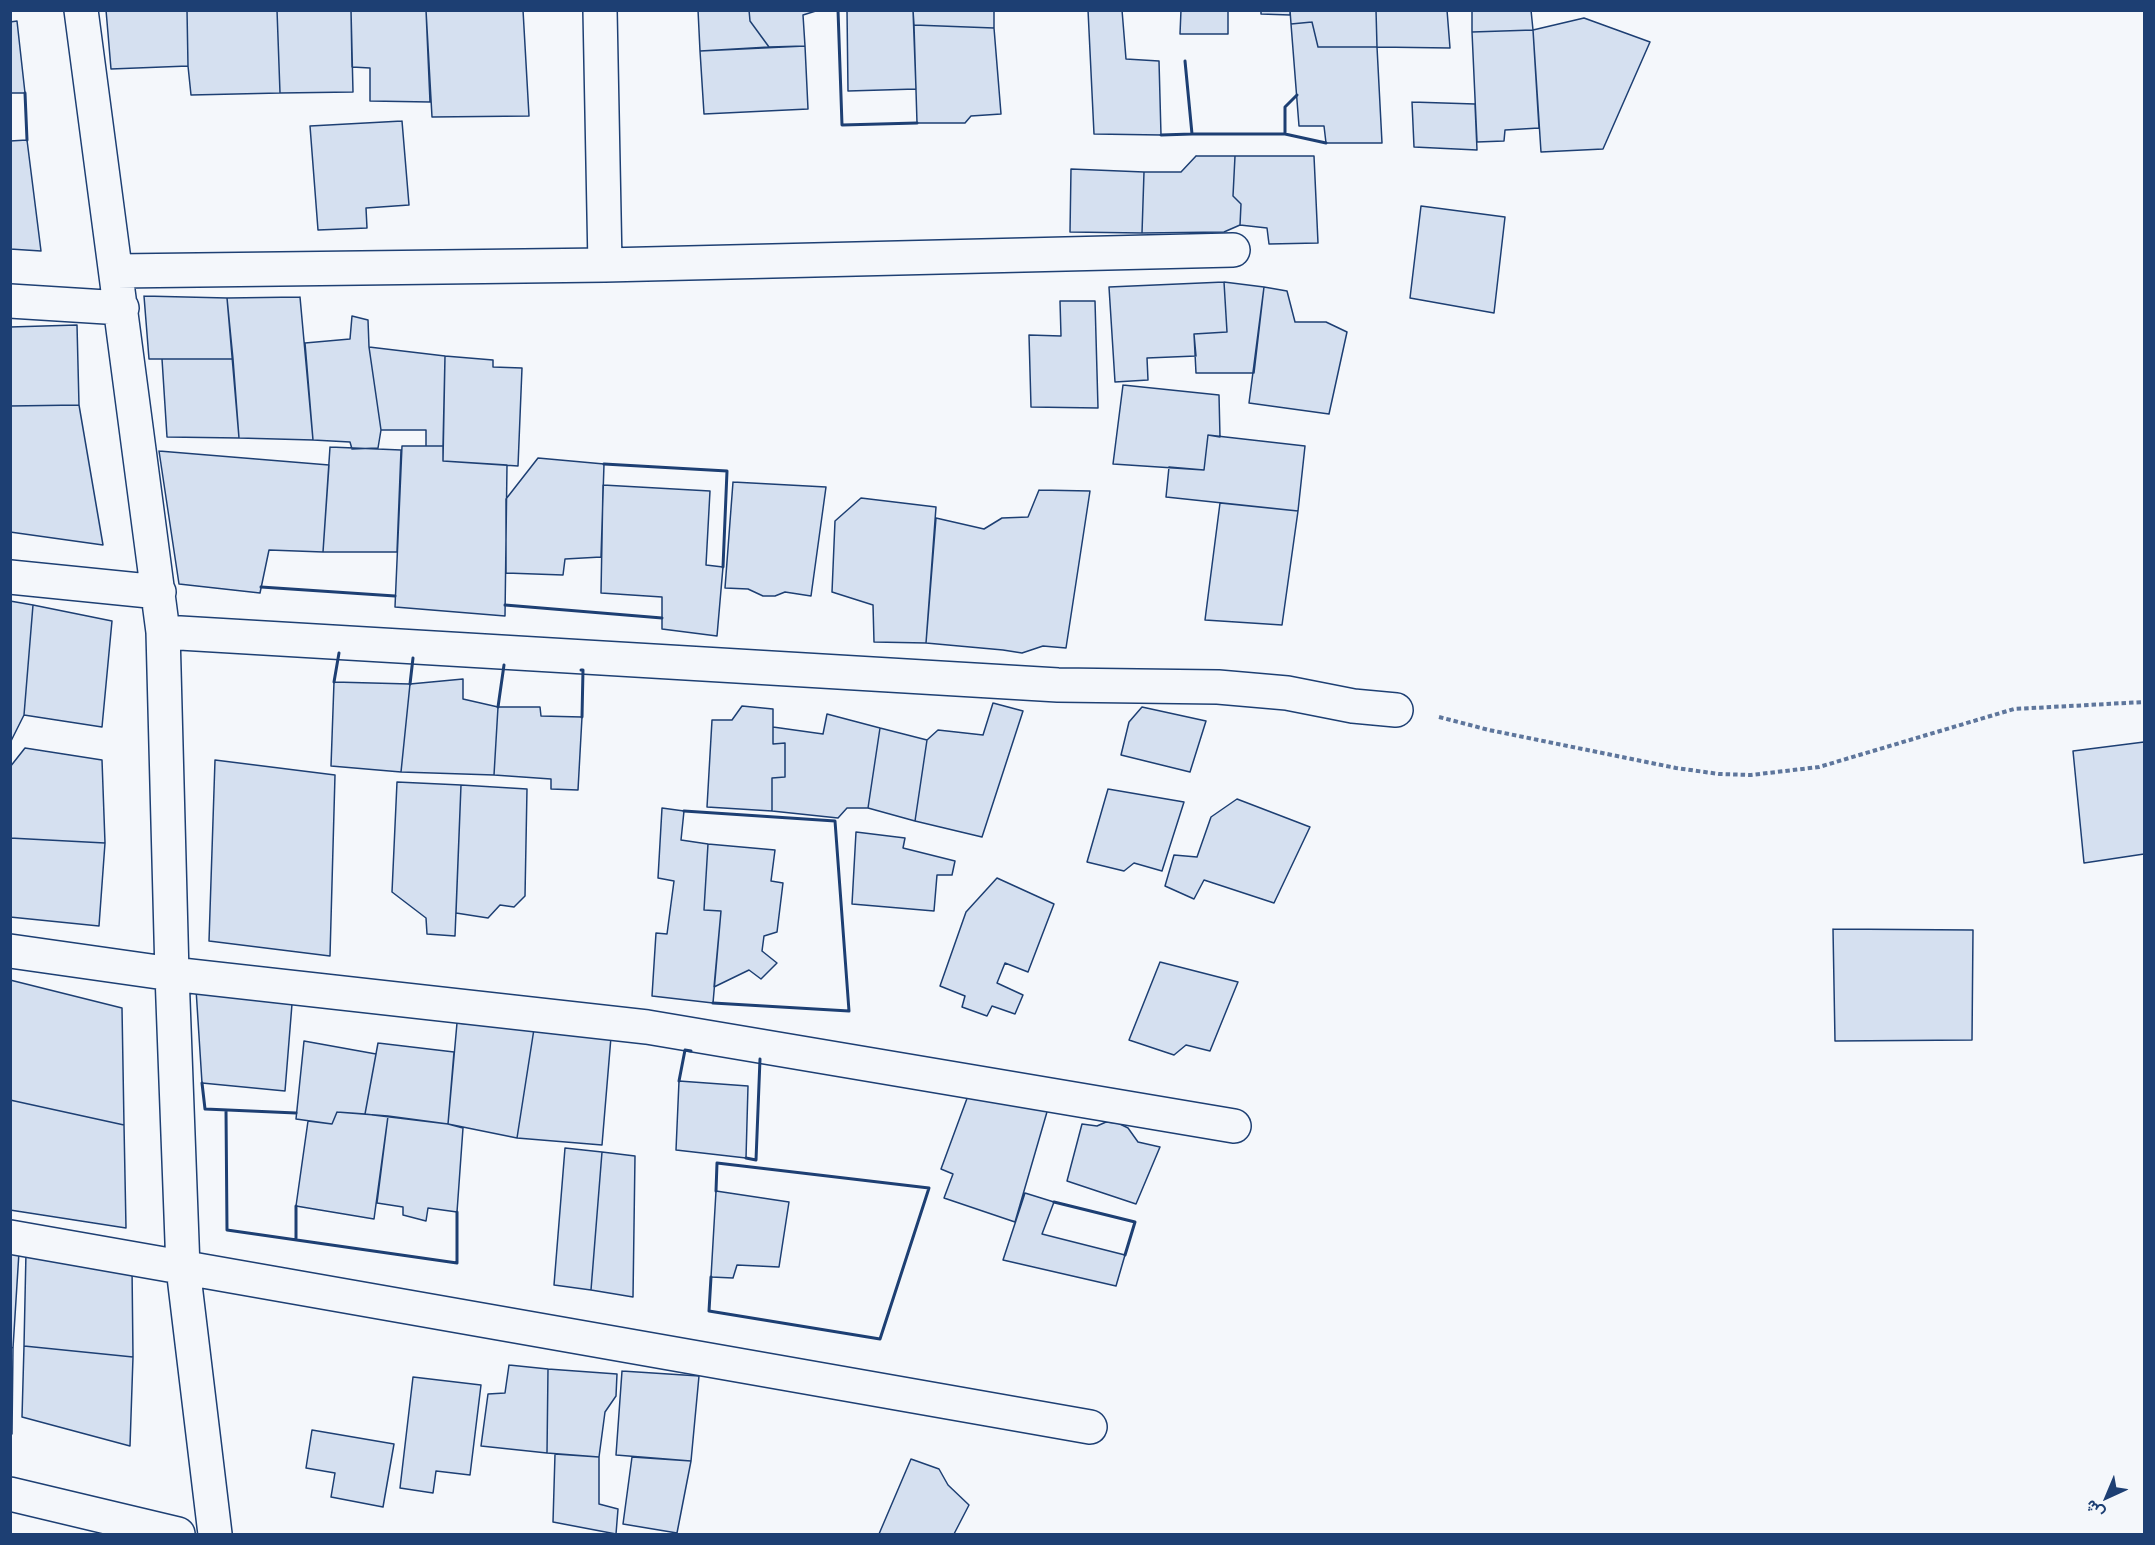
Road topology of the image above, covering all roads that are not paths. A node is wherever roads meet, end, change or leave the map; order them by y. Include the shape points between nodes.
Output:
1 (81, 10) edge
2 (600, 10) edge
3 (1233, 250) dead end
4 (605, 265) junction
5 (117, 271) junction
6 (10, 301) edge
7 (122, 308) junction
8 (10, 578) edge
9 (159, 592) junction
10 (163, 632) junction
11 (1396, 710) road end
12 (10, 951) edge
13 (171, 974) junction
14 (1234, 1126) dead end
15 (10, 1237) edge
16 (183, 1268) junction
17 (1090, 1427) dead end
18 (10, 1494) edge
19 (178, 1534) edge
20 (215, 1534) edge

1 - 5 street
2 - 4 street
3 - 4 street
4 - 5 street
5 - 7 street
6 - 7 street
7 - 9 street
8 - 9 street
9 - 10 street
10 - 11 street via 1058,685 1218,687
10 - 13 street
12 - 13 street
13 - 14 street via 647,1027
13 - 16 street
15 - 16 street
16 - 17 street
16 - 20 street
18 - 19 street

